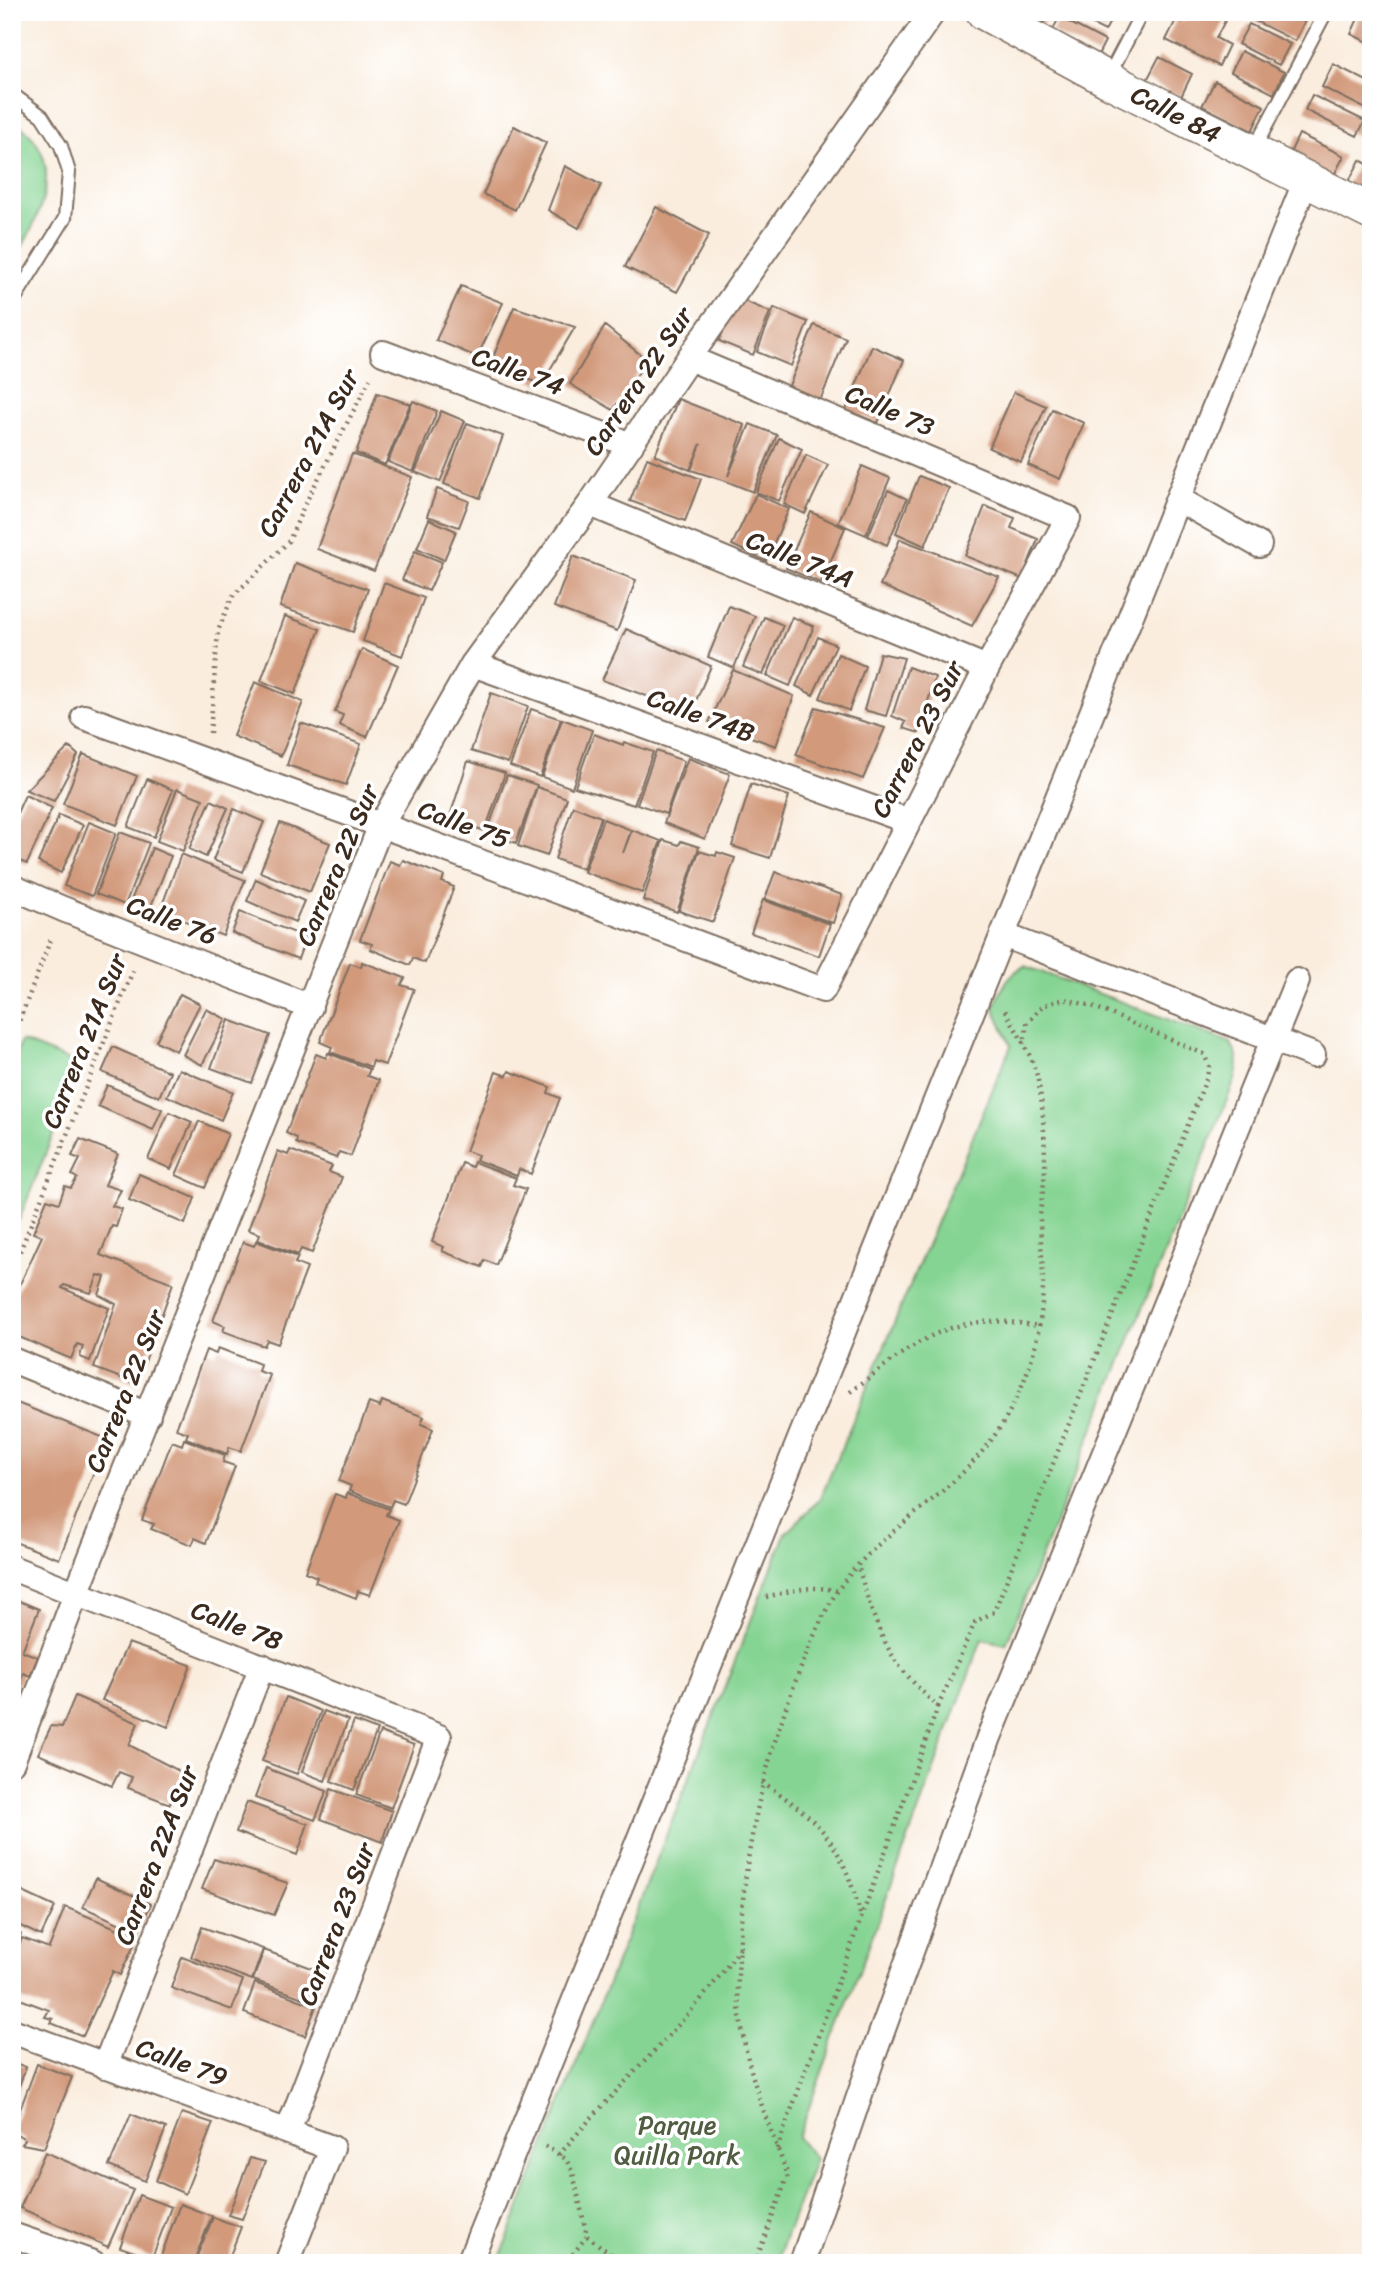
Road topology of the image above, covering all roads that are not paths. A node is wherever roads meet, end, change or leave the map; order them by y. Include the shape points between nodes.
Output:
1 (933, 12) edge
2 (984, 12) edge
3 (1143, 12) edge
4 (1326, 12) edge
5 (1107, 79) junction
6 (12, 94) edge
7 (1253, 153) junction
8 (1306, 180) junction
9 (1371, 212) edge
10 (12, 303) edge
11 (383, 353) road end
12 (689, 358) junction
13 (631, 445) junction
14 (1178, 499) junction
15 (590, 504) junction
16 (1068, 518) joint
17 (1259, 545) dead end
18 (473, 664) junction
19 (987, 668) junction
20 (84, 717) dead end
21 (908, 821) junction
22 (381, 825) junction
23 (12, 887) edge
24 (1003, 935) junction
25 (1297, 981) dead end
26 (823, 990) joint
27 (310, 1007) junction
28 (1273, 1040) junction
29 (1313, 1055) dead end
30 (12, 1360) edge
31 (148, 1415) junction
32 (12, 1569) edge
33 (76, 1594) junction
34 (262, 1666) junction
35 (439, 1737) joint
36 (12, 1762) edge
37 (12, 2031) edge
38 (105, 2066) junction
39 (288, 2132) junction
40 (12, 2235) edge
41 (93, 2263) edge
42 (287, 2263) edge
43 (470, 2263) edge
44 (802, 2263) edge

1 - 12 street, Carrera 22 Sur
2 - 5 street, Calle 84
3 - 5 lane
4 - 7 lane
5 - 7 street, Calle 84
6 - 10 lane via 41,116 61,146 69,172 65,218
7 - 8 street, Calle 84
8 - 9 street, Calle 84
8 - 14 street
11 - 13 street, Calle 74
12 - 13 street, Carrera 22 Sur
12 - 16 street, Calle 73
13 - 15 street, Carrera 22 Sur
14 - 17 street
14 - 24 street
15 - 18 street, Carrera 22 Sur
15 - 19 street, Calle 74A
16 - 19 street, Carrera 23 Sur
18 - 21 street, Calle 74B
18 - 22 street, Carrera 22 Sur
19 - 21 street, Carrera 23 Sur
20 - 22 street, Calle 75
21 - 26 street, Carrera 23 Sur
22 - 26 street, Calle 75
22 - 27 street, Carrera 22 Sur
23 - 27 street, Calle 76
24 - 28 street
24 - 43 street
25 - 28 street
27 - 31 street, Carrera 22 Sur
28 - 29 street
28 - 44 street via 989,1737
30 - 31 street
31 - 33 street, Carrera 22 Sur
32 - 33 street, Calle 78
33 - 34 street, Calle 78
33 - 36 street, Carrera 22 Sur
34 - 35 street, Calle 78
34 - 38 street, Carrera 22A Sur
35 - 39 street, Carrera 23 Sur
37 - 38 street, Calle 79
38 - 39 street, Calle 79
39 - 42 street, Calle 79 via 332,2148
40 - 41 street

